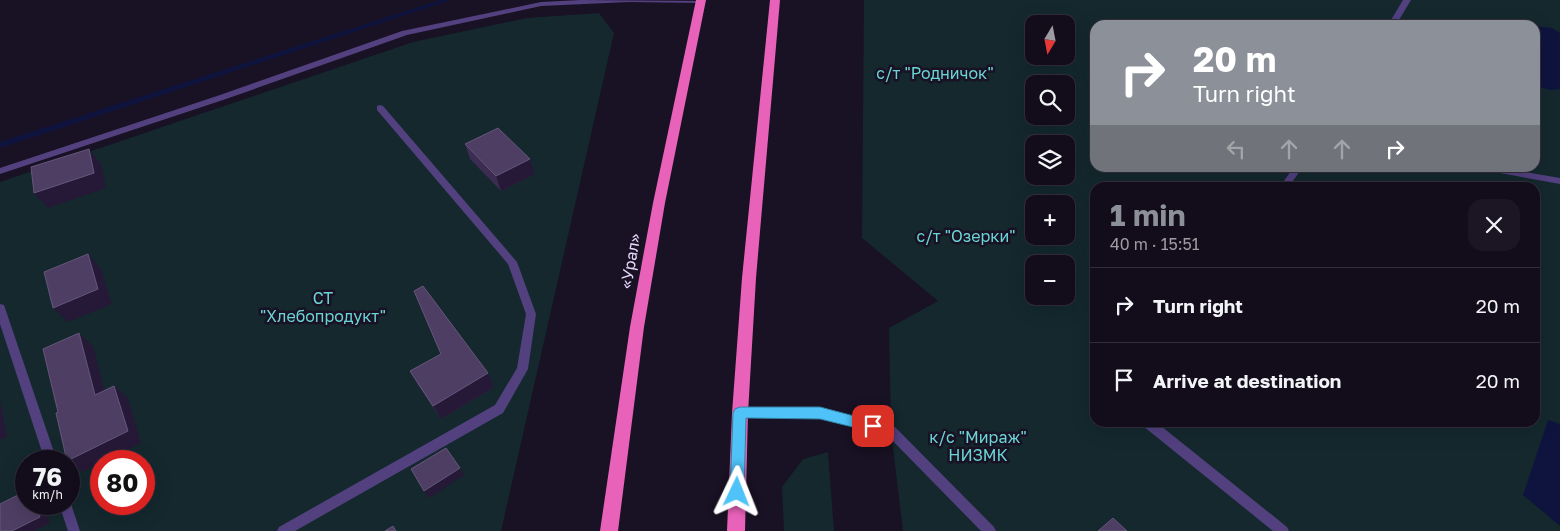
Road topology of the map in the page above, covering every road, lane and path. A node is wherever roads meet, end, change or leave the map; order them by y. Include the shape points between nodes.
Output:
1 (701, 0) edge
2 (775, 0) edge
3 (1407, 0) edge
4 (1395, 20) edge
5 (380, 108) dead end
6 (0, 170) edge
7 (1509, 172) edge
8 (1560, 182) edge
9 (0, 308) edge
10 (740, 413) junction
11 (1153, 427) edge
12 (46, 450) edge
13 (68, 515) edge
14 (74, 531) edge
15 (283, 531) edge
16 (609, 531) edge
17 (736, 531) edge
18 (990, 531) edge
19 (1283, 531) edge

1 - 6 lane via 541,4 405,33
1 - 16 highway, «Урал» via 637,327
2 - 10 highway via 748,278
3 - 4 lane
5 - 15 lane via 512,262 532,314 522,369 499,409
7 - 8 lane
9 - 12 lane
10 - 17 highway
10 - 18 lane via 820,413 891,431
11 - 19 lane
13 - 14 lane

